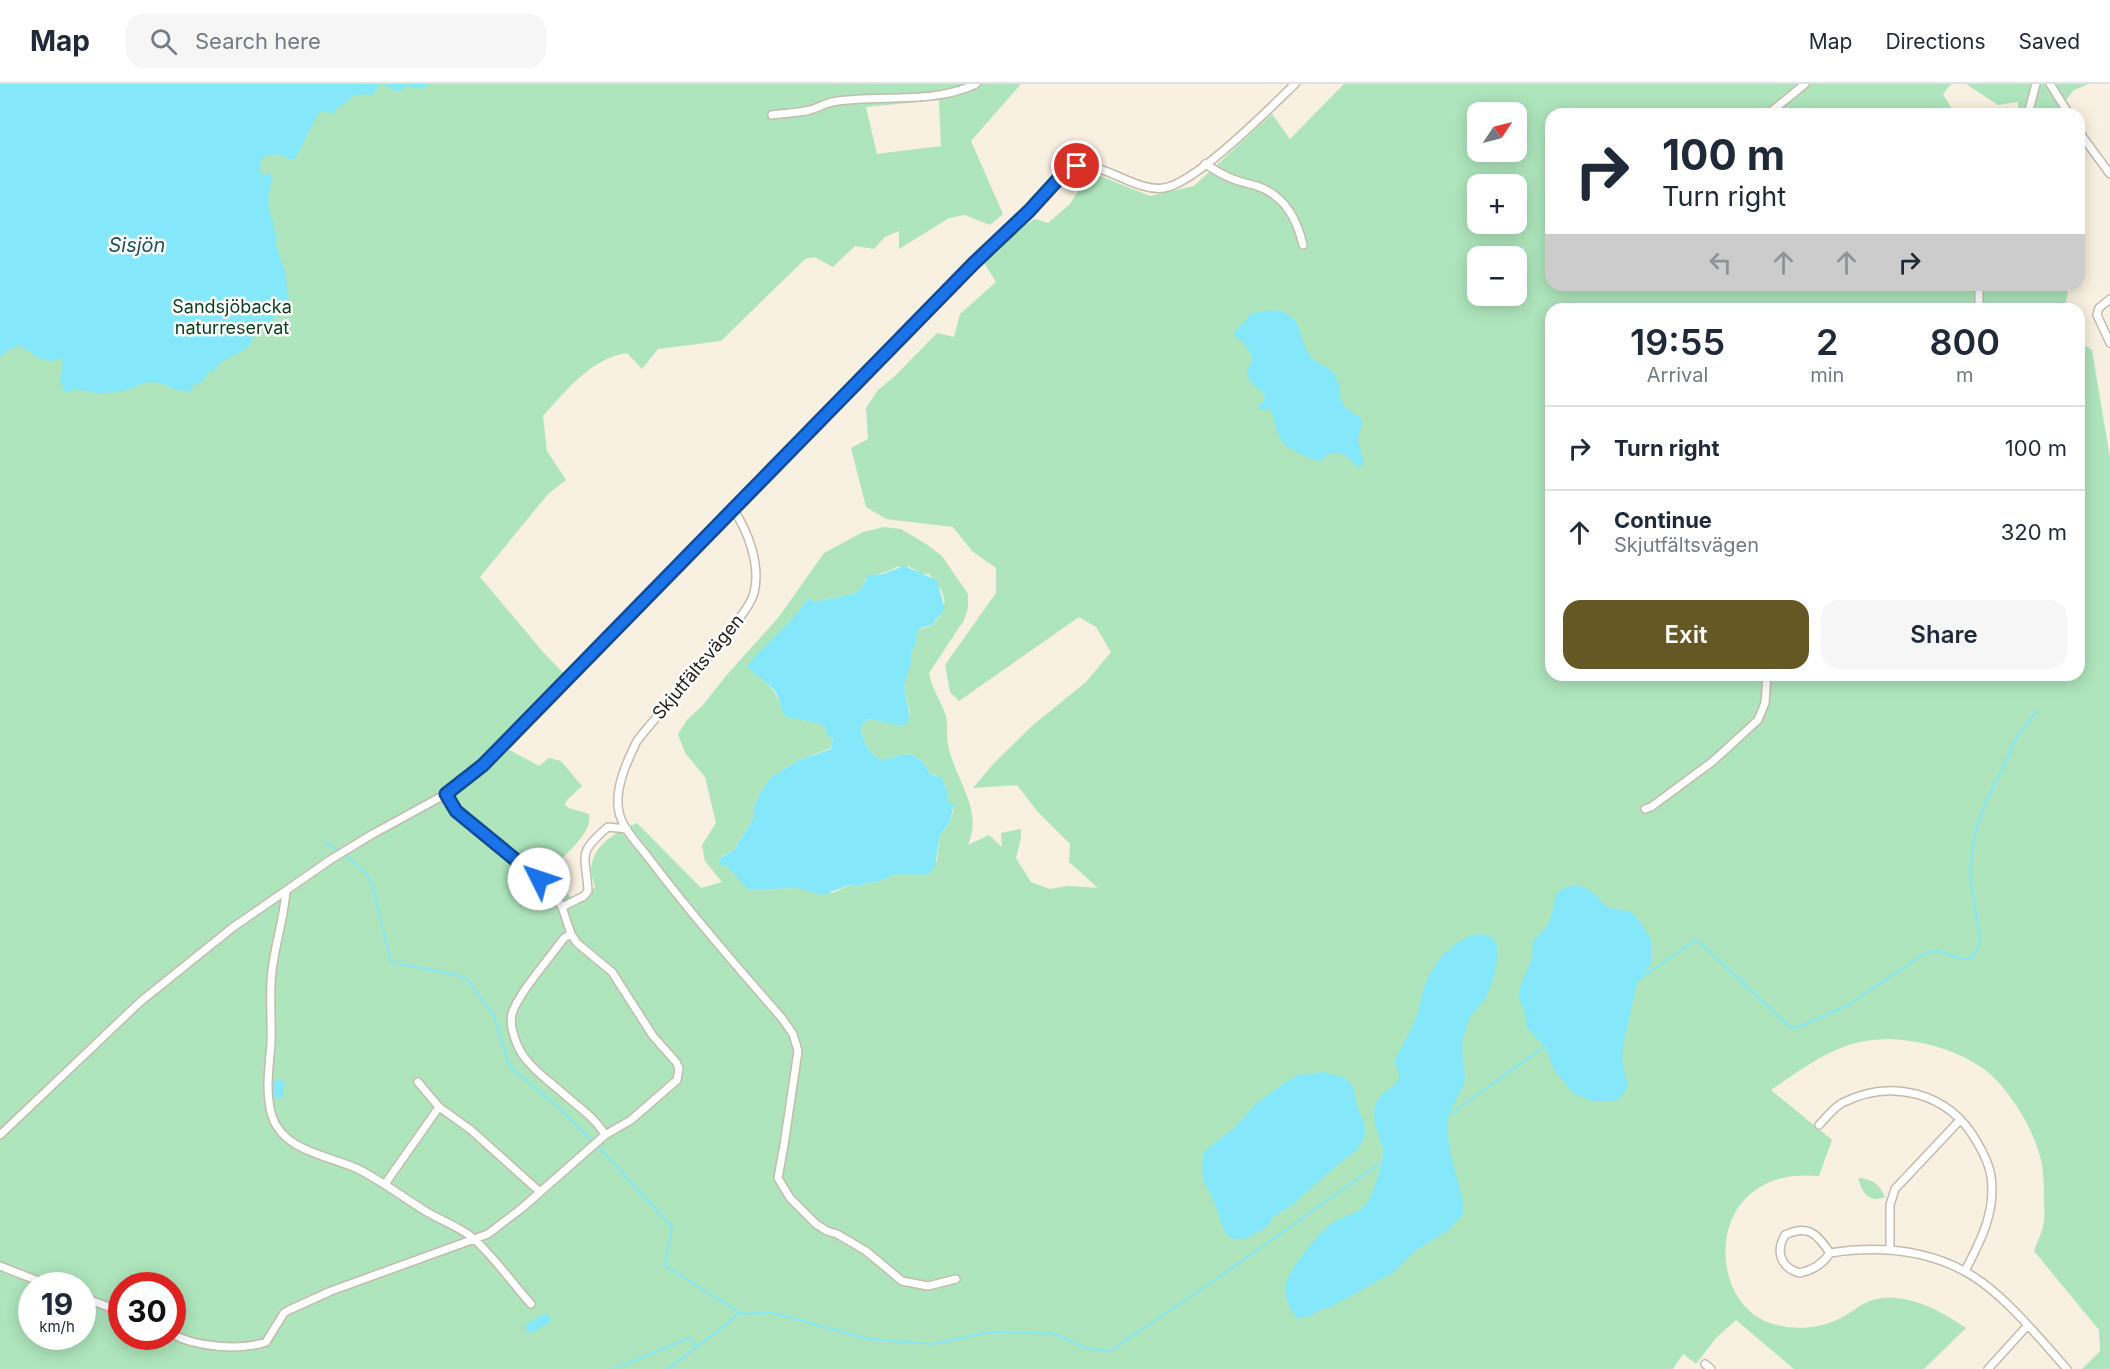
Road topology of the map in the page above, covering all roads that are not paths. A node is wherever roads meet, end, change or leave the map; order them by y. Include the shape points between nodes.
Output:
1 (976, 84) edge
2 (1295, 84) edge
3 (1805, 84) edge
4 (2036, 84) edge
5 (2050, 84) edge
6 (1775, 108) edge
7 (2030, 108) edge
8 (2065, 108) edge
9 (772, 115) dead end
10 (2085, 140) edge
11 (1205, 164) junction
12 (2110, 174) edge
13 (1303, 245) dead end
14 (2110, 299) edge
15 (2110, 343) edge
16 (733, 509) junction
17 (1767, 681) edge
18 (446, 794) junction
19 (1645, 809) dead end
20 (627, 829) junction
21 (286, 891) junction
22 (562, 907) junction
23 (571, 934) junction
24 (418, 1082) dead end
25 (439, 1107) junction
26 (1960, 1120) junction
27 (1819, 1125) dead end
28 (605, 1135) junction
29 (0, 1136) edge
30 (385, 1184) junction
31 (540, 1192) junction
32 (473, 1238) junction
33 (1890, 1250) junction
34 (1830, 1253) junction
35 (0, 1266) edge
36 (1965, 1271) junction
37 (18, 1273) edge
38 (956, 1279) dead end
39 (531, 1304) dead end
40 (2027, 1326) junction
41 (186, 1341) edge
42 (1988, 1369) edge
43 (2067, 1369) edge

1 - 9 street via 938,94 831,102 809,110
2 - 11 street
3 - 6 street
4 - 7 street
5 - 8 street
10 - 12 street
11 - 13 street via 1275,195 1290,212
11 - 16 street via 1178,183 1155,189 1090,166 1070,169
14 - 15 street via 2097,315
16 - 18 street via 483,765
16 - 20 street, Skjutfältsvägen via 753,557 754,593 726,637 637,741 618,796 619,812
17 - 19 street via 1765,703 1758,720 1712,762
18 - 21 street via 371,835
18 - 22 street via 456,811 532,872
20 - 22 street via 608,827 586,848 588,891
20 - 38 street, Skjutfältsvägen via 691,913 784,1021 797,1043 778,1178 781,1186 816,1224 866,1251 902,1281 928,1286
21 - 29 street via 158,987
21 - 30 street via 270,990 268,1078 273,1117 294,1144
22 - 23 street
23 - 28 street via 518,1000 512,1023 518,1047 530,1065
23 - 28 street via 612,972 653,1036 679,1068 677,1080 632,1120
24 - 25 street
25 - 30 street
25 - 31 street via 471,1130
26 - 27 street via 1923,1095 1901,1090 1870,1092 1840,1104
26 - 33 street via 1895,1189 1890,1205
26 - 36 street via 1985,1157 1992,1197 1989,1219
28 - 31 street
30 - 32 street
31 - 32 street via 488,1234
32 - 39 street
32 - 41 street via 289,1310 266,1342 255,1346
33 - 34 street
33 - 36 street via 1930,1257
34 - 34 street via 1817,1267 1800,1273 1787,1267 1779,1250 1785,1235 1800,1229 1816,1235
35 - 37 street
36 - 40 street
40 - 42 street
40 - 43 street

